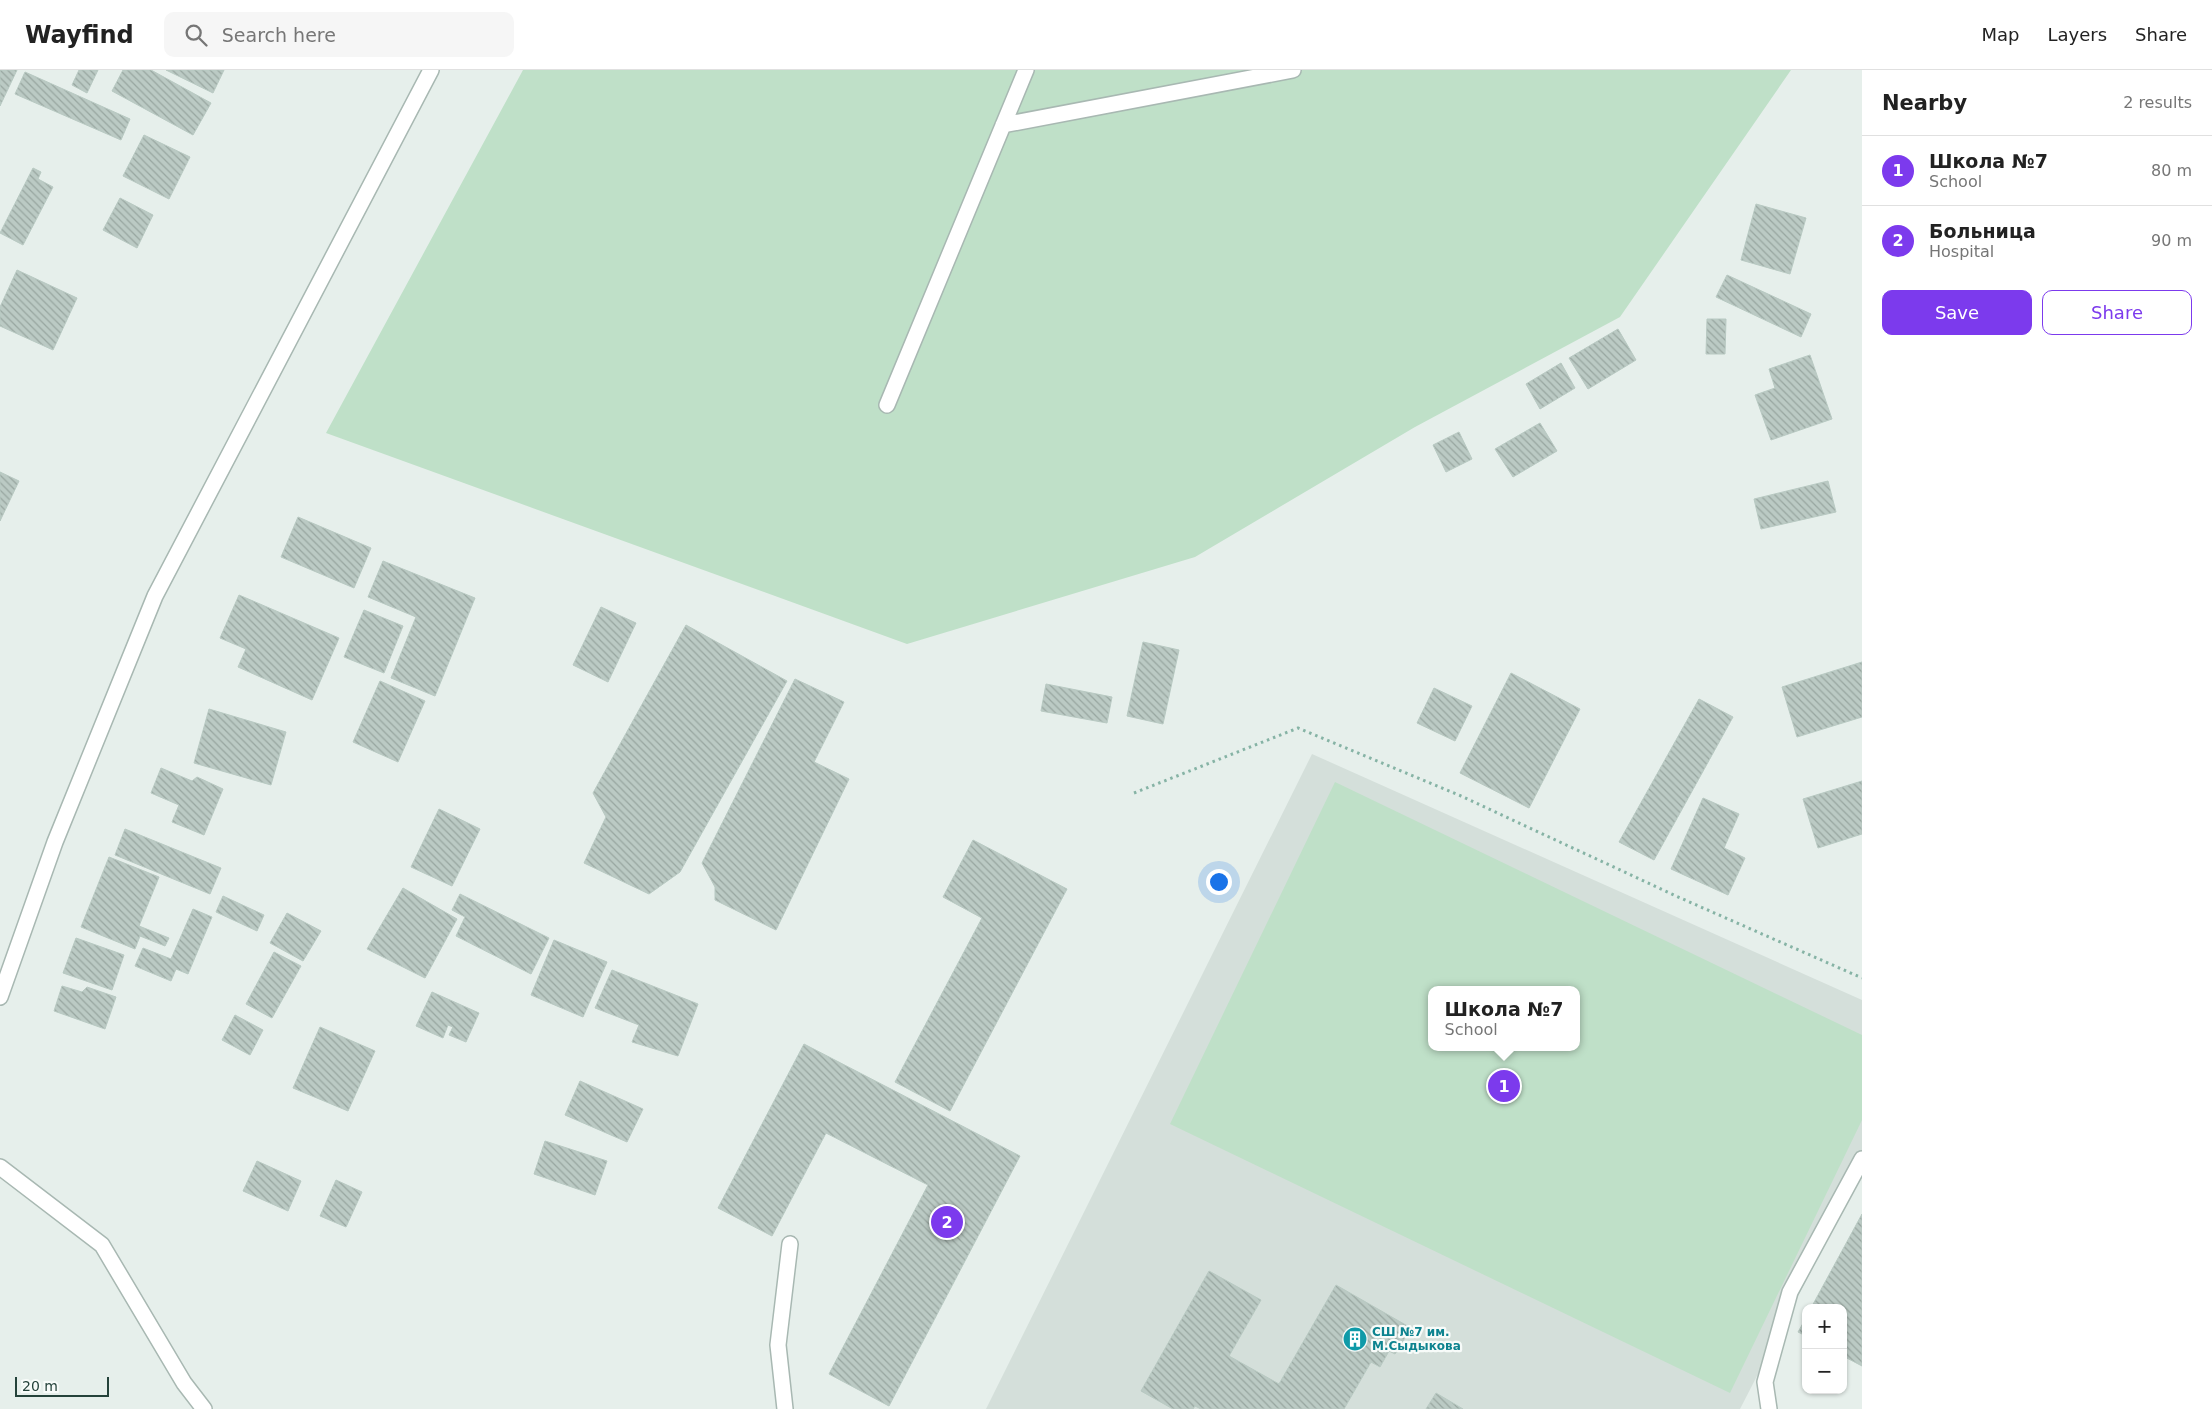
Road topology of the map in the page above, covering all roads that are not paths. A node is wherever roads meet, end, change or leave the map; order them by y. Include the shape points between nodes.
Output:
1 (431, 70) edge
2 (1026, 70) edge
3 (1293, 70) edge
4 (1003, 125) junction
5 (887, 405) dead end
6 (0, 997) edge
7 (1862, 1159) edge
8 (0, 1167) edge
9 (790, 1244) dead end
10 (204, 1409) edge
11 (785, 1409) edge
12 (1769, 1409) edge

1 - 6 street via 155,596 55,842
2 - 4 street
3 - 4 street
4 - 5 street
7 - 12 street via 1790,1292 1765,1382
8 - 10 street via 102,1245 184,1383
9 - 11 street via 778,1345

